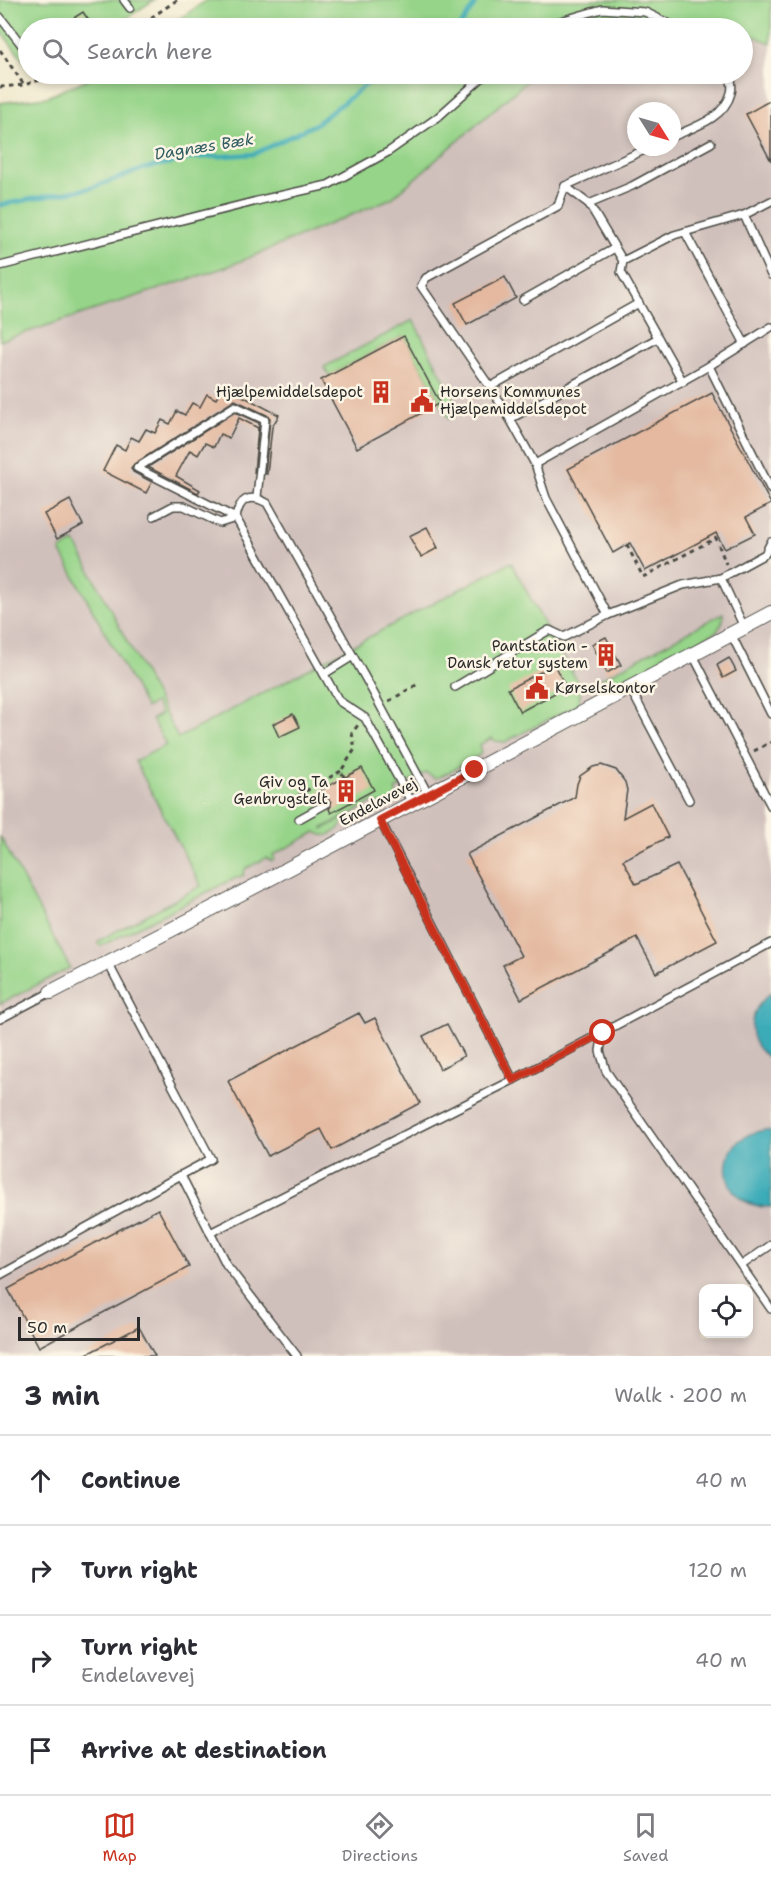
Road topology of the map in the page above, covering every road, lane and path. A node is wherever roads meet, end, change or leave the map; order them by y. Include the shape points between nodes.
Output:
1 (124, 0) edge
2 (177, 0) edge
3 (130, 8) dead end
4 (0, 17) edge
5 (151, 18) edge
6 (571, 18) edge
7 (657, 18) edge
8 (18, 40) edge
9 (0, 50) edge
10 (18, 76) edge
11 (27, 84) edge
12 (475, 84) edge
13 (731, 84) edge
14 (24, 85) joint
15 (0, 87) edge
16 (681, 134) edge
17 (711, 143) dead end
18 (631, 156) edge
19 (565, 186) junction
20 (771, 201) edge
21 (589, 204) junction
22 (744, 214) junction
23 (685, 232) junction
24 (615, 248) junction
25 (623, 261) junction
26 (0, 267) edge
27 (771, 275) edge
28 (523, 300) dead end
29 (639, 303) junction
30 (771, 327) edge
31 (658, 338) junction
32 (745, 344) junction
33 (709, 366) junction
34 (683, 382) junction
35 (490, 387) junction
36 (510, 419) junction
37 (535, 464) junction
38 (771, 490) edge
39 (257, 497) junction
40 (154, 516) dead end
41 (236, 518) junction
42 (771, 542) edge
43 (627, 545) dead end
44 (730, 573) junction
45 (721, 578) junction
46 (771, 613) edge
47 (608, 615) junction
48 (744, 627) junction
49 (731, 634) junction
50 (693, 655) junction
51 (353, 656) junction
52 (324, 674) junction
53 (455, 687) dead end
54 (630, 688) junction
55 (771, 714) edge
56 (771, 742) edge
57 (745, 756) junction
58 (341, 771) dead end
59 (428, 795) junction
60 (290, 800) dead end
61 (688, 800) dead end
62 (412, 803) junction
63 (326, 804) dead end
64 (771, 806) edge
65 (299, 819) dead end
66 (380, 820) junction
67 (771, 943) edge
68 (108, 963) junction
69 (51, 992) joint
70 (0, 1019) edge
71 (603, 1033) junction
72 (513, 1080) junction
73 (181, 1176) junction
74 (210, 1233) junction
75 (771, 1245) edge
76 (742, 1266) junction
77 (0, 1275) edge
78 (771, 1309) edge
79 (297, 1356) edge

1 - 3 lane
2 - 5 path
4 - 8 lane
6 - 7 lane via 602,9 645,12
9 - 10 path
11 - 14 path
12 - 26 lane via 430,123 388,152 328,185
13 - 16 lane via 732,91 722,110
14 - 15 path
17 - 21 lane via 632,186
18 - 19 lane
19 - 21 lane
19 - 35 lane via 558,206 426,278 421,286
20 - 22 lane
21 - 24 lane
22 - 23 lane
22 - 27 lane
23 - 25 lane
23 - 32 lane
24 - 25 lane
24 - 28 lane
25 - 29 lane via 621,272
29 - 31 lane
29 - 35 lane
30 - 32 lane
31 - 34 lane
31 - 36 lane
32 - 33 lane
33 - 34 lane
33 - 38 lane
34 - 37 lane
35 - 36 lane
36 - 37 lane
37 - 47 lane via 546,498
39 - 41 lane via 245,499 237,507
39 - 41 lane via 265,420 235,406 137,468
39 - 51 lane via 267,503
40 - 41 lane via 173,506 184,506 220,523
41 - 52 lane
42 - 44 lane via 765,554
43 - 44 path via 643,577 716,536
44 - 45 lane
45 - 47 lane via 683,585
45 - 48 lane
46 - 48 street, Endelavevej
47 - 53 lane via 564,637 549,630
48 - 49 street, Endelavevej
49 - 50 street, Endelavevej
49 - 55 lane
50 - 54 street, Endelavevej
50 - 57 lane
51 - 52 lane
51 - 59 lane
52 - 62 lane via 339,701 365,718
54 - 59 street, Endelavevej
54 - 61 lane
56 - 57 path
57 - 64 lane
58 - 60 path
59 - 62 street, Endelavevej
62 - 66 street, Endelavevej
63 - 65 lane
66 - 68 street, Endelavevej
66 - 72 lane
67 - 71 lane
68 - 69 street, Endelavevej
68 - 73 lane via 211,1159
69 - 70 lane, Endelavevej
71 - 72 lane
71 - 76 lane via 600,1051 606,1071
72 - 74 lane
73 - 74 lane
73 - 77 lane
74 - 79 lane via 226,1264
75 - 76 lane
76 - 78 lane

